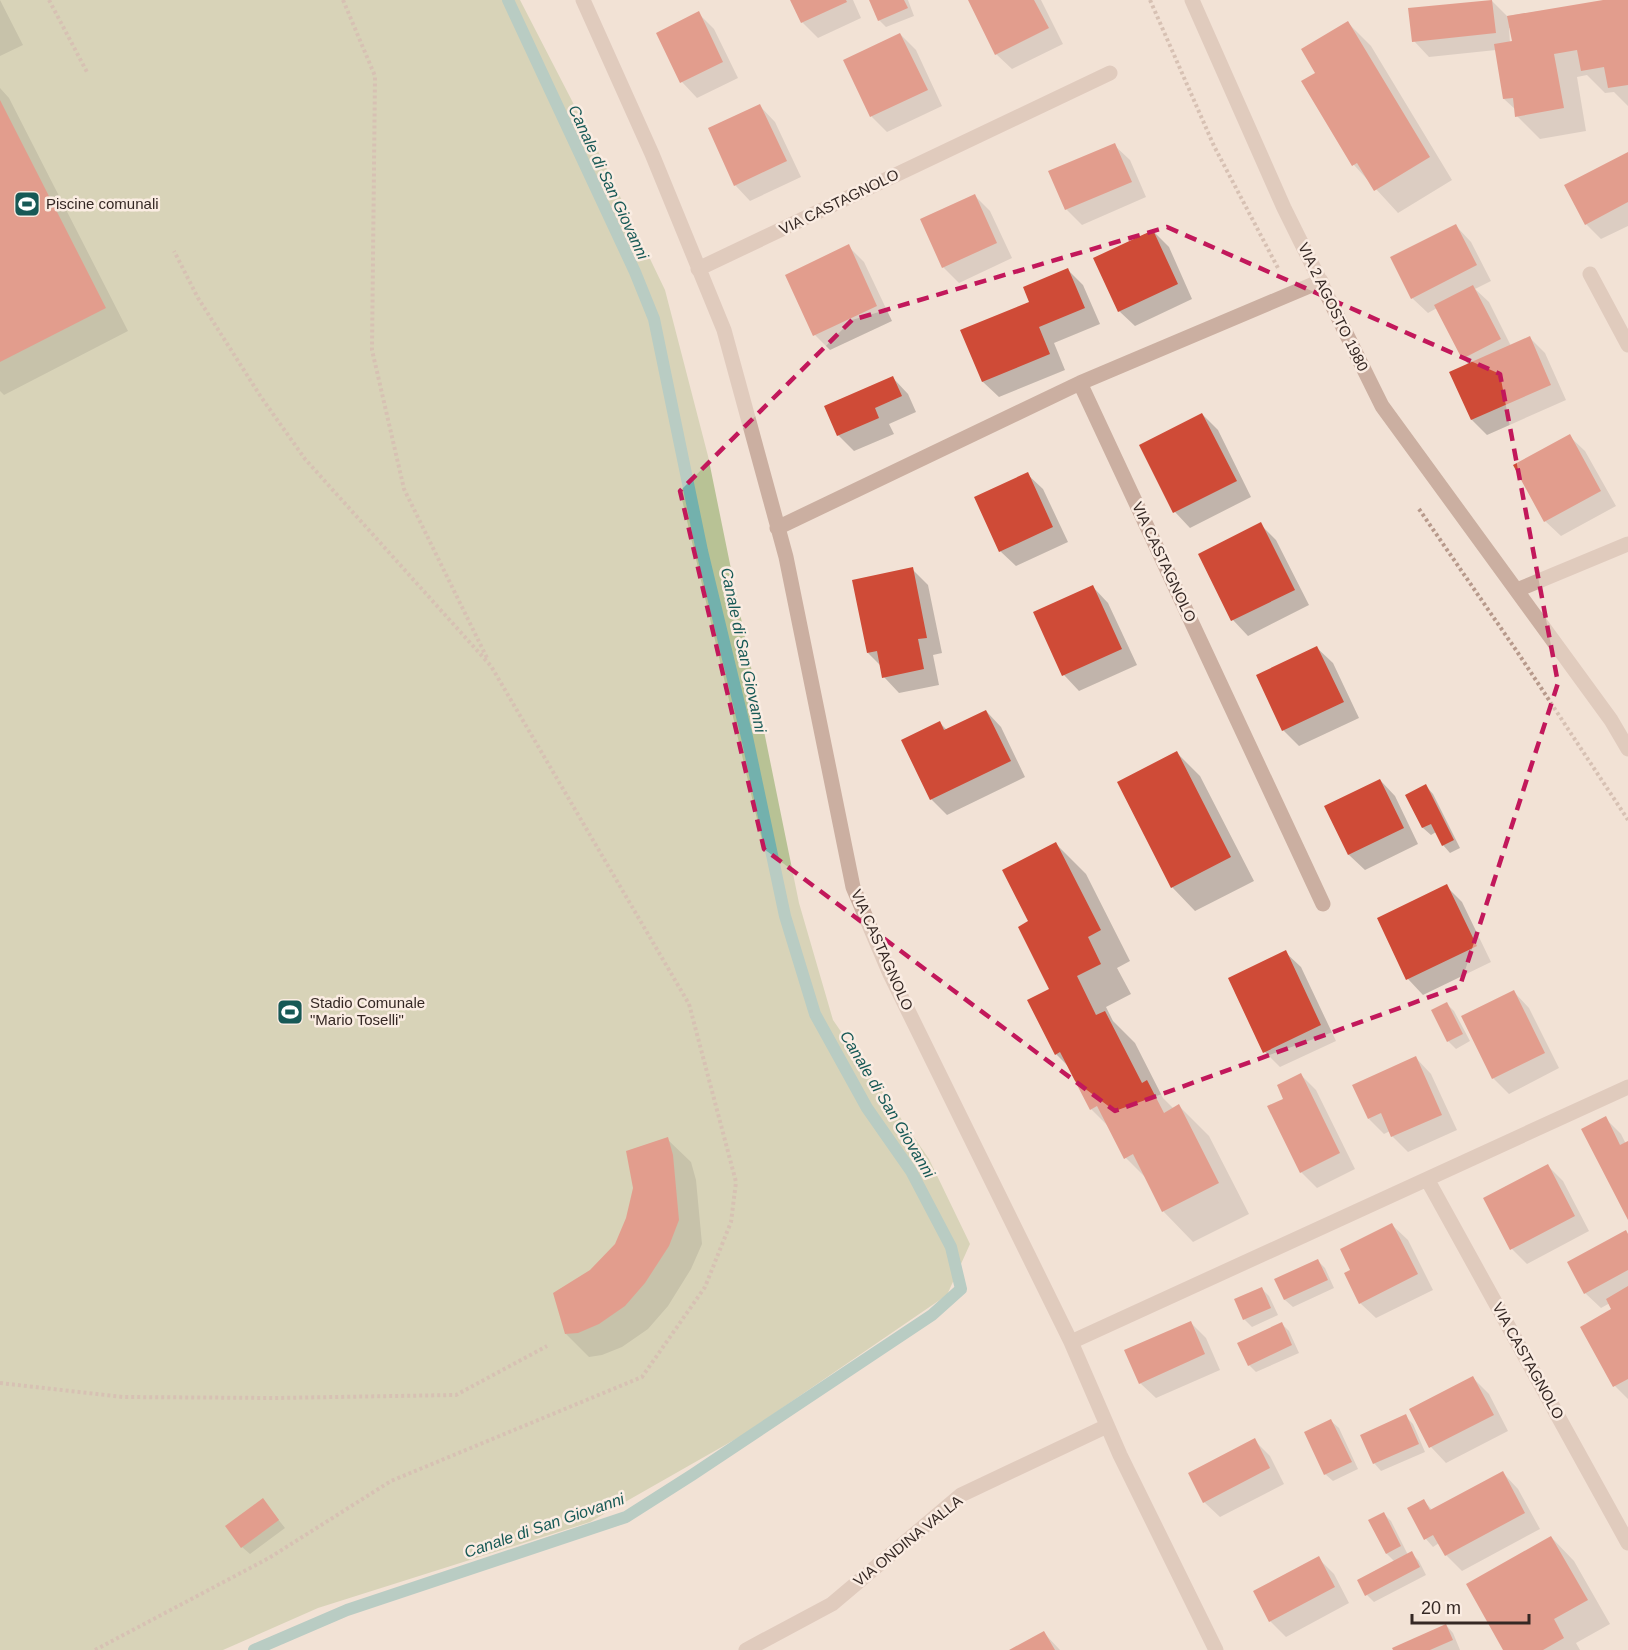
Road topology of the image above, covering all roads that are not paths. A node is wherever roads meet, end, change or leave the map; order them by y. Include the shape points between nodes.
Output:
1 (583, 0) edge
2 (1192, 0) edge
3 (1110, 73) dead end
4 (698, 269) junction
5 (1590, 274) dead end
6 (1320, 281) junction
7 (1628, 345) edge
8 (1080, 383) junction
9 (777, 528) junction
10 (1628, 544) edge
11 (1516, 590) junction
12 (1628, 749) edge
13 (1323, 904) dead end
14 (1628, 1087) edge
15 (1427, 1179) junction
16 (1071, 1342) junction
17 (1107, 1426) junction
18 (1628, 1543) edge
19 (746, 1650) edge
20 (1216, 1650) edge

1 - 4 street, VIA CASTAGNOLO
2 - 6 street, VIA 2 AGOSTO 1980
3 - 4 street, VIA CASTAGNOLO
4 - 9 street, VIA CASTAGNOLO via 724,330
5 - 7 street
6 - 8 street
6 - 11 street, VIA 2 AGOSTO 1980 via 1382,406
8 - 9 street
8 - 13 street, VIA CASTAGNOLO
9 - 16 street, VIA CASTAGNOLO via 853,886 890,974
10 - 11 street
11 - 12 street, VIA 2 AGOSTO 1980
14 - 15 street
15 - 16 street
15 - 18 street, VIA CASTAGNOLO
16 - 17 street, VIA CASTAGNOLO
17 - 19 street, VIA ONDINA VALLA via 961,1495 832,1604
17 - 20 street, VIA CASTAGNOLO

